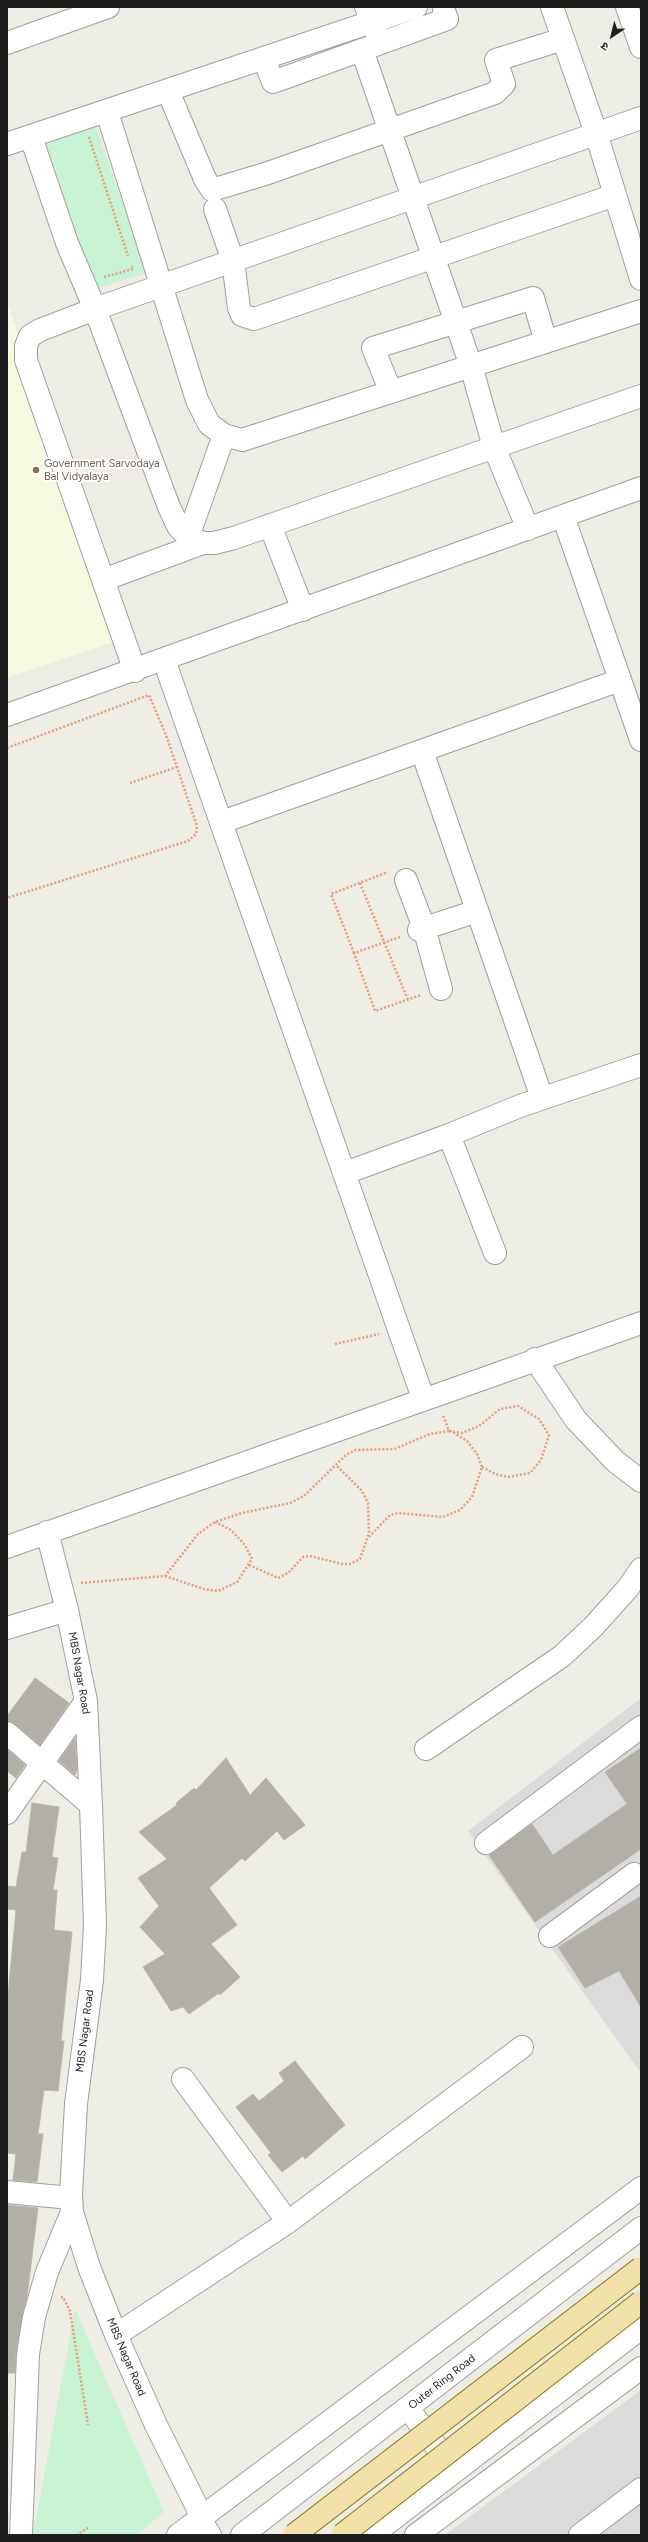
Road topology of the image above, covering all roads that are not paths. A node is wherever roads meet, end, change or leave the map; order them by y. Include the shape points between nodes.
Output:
1 (108, 7) edge
2 (416, 7) edge
3 (552, 7) edge
4 (627, 7) edge
5 (444, 11) dead end
6 (80, 12) edge
7 (369, 15) edge
8 (563, 39) junction
9 (640, 41) edge
10 (7, 43) edge
11 (371, 46) junction
12 (264, 58) junction
13 (168, 91) junction
14 (107, 112) junction
15 (641, 118) edge
16 (389, 129) junction
17 (596, 134) junction
18 (31, 137) junction
19 (7, 144) edge
20 (615, 195) junction
21 (413, 198) junction
22 (215, 209) dead end
23 (434, 257) junction
24 (233, 261) junction
25 (641, 279) edge
26 (160, 286) junction
27 (95, 309) junction
28 (641, 311) edge
29 (456, 321) junction
30 (546, 342) junction
31 (471, 366) junction
32 (391, 392) junction
33 (641, 396) edge
34 (224, 435) junction
35 (494, 447) junction
36 (641, 488) edge
37 (564, 516) junction
38 (270, 525) junction
39 (528, 529) junction
40 (195, 540) junction
41 (103, 580) junction
42 (303, 610) junction
43 (164, 660) junction
44 (135, 671) junction
45 (620, 680) junction
46 (7, 715) edge
47 (641, 740) edge
48 (422, 751) junction
49 (222, 822) junction
50 (447, 854) dead end
51 (400, 875) road end
52 (471, 913) junction
53 (422, 929) junction
54 (489, 979) dead end
55 (434, 991) road end
56 (641, 1065) edge
57 (542, 1098) junction
58 (449, 1135) junction
59 (345, 1173) junction
60 (495, 1254) dead end
61 (641, 1323) edge
62 (535, 1359) junction
63 (429, 1396) junction
64 (641, 1481) edge
65 (47, 1532) junction
66 (7, 1547) edge
67 (641, 1568) edge
68 (67, 1610) junction
69 (7, 1628) edge
70 (86, 1701) junction
71 (641, 1727) edge
72 (7, 1733) edge
73 (426, 1748) dead end
74 (43, 1762) junction
75 (92, 1805) junction
76 (7, 1813) edge
77 (486, 1843) dead end
78 (639, 1876) edge
79 (550, 1936) dead end
80 (522, 2047) dead end
81 (183, 2079) dead end
82 (641, 2188) edge
83 (7, 2192) edge
84 (72, 2205) junction
85 (288, 2222) junction
86 (641, 2228) edge
87 (641, 2268) edge
88 (641, 2302) edge
89 (641, 2328) edge
90 (116, 2335) junction
91 (641, 2368) edge
92 (641, 2386) edge
93 (408, 2408) junction
94 (454, 2471) junction
95 (641, 2489) edge
96 (204, 2519) edge
97 (21, 2535) edge
98 (178, 2535) edge
99 (224, 2535) edge
100 (242, 2535) edge
101 (294, 2535) edge
102 (342, 2535) edge
103 (372, 2535) edge
104 (416, 2535) edge
105 (437, 2535) edge
106 (580, 2535) edge

1 - 6 street
2 - 7 street
3 - 8 street
4 - 9 street
5 - 11 street via 447,19
6 - 10 street
7 - 11 street
7 - 12 street
8 - 16 street via 496,60 504,84 495,93
8 - 17 street
11 - 12 street via 273,82
11 - 16 street
12 - 13 street
13 - 14 street
13 - 16 street via 212,190 268,173
14 - 18 street
14 - 26 street
15 - 17 street
16 - 21 street
17 - 20 street
17 - 21 street
18 - 19 street
18 - 27 street via 67,243
20 - 23 street
20 - 25 street
21 - 23 street
21 - 24 street
22 - 24 street
23 - 24 street via 254,319 242,315 239,308
23 - 29 street
24 - 26 street
26 - 27 street
26 - 34 street via 197,400 208,424
27 - 40 street via 169,507 178,526
27 - 41 street via 30,336 26,346 26,360
28 - 30 street
29 - 30 street via 533,298
29 - 31 street
29 - 32 street via 374,348
30 - 31 street
31 - 32 street
31 - 35 street
32 - 34 street via 242,440
33 - 35 street
34 - 40 street
35 - 38 street
35 - 39 street
36 - 37 street
37 - 39 street
37 - 45 street
38 - 40 street via 214,543
38 - 42 street
39 - 42 street
40 - 41 street
41 - 44 street
42 - 43 street
43 - 44 street
43 - 49 street
44 - 46 street
45 - 47 street
45 - 48 street
48 - 49 street
48 - 52 street
49 - 59 street
50 - 52 street
51 - 53 street
52 - 53 street
52 - 54 street
52 - 57 street
53 - 55 street
56 - 57 street
57 - 58 street
58 - 59 street
58 - 60 street
59 - 63 street via 400,1330
61 - 62 street
62 - 63 street
62 - 64 street via 576,1420 616,1462
63 - 65 street
65 - 66 street
65 - 68 street, MBS Nagar Road
67 - 73 street via 628,1588 594,1626 562,1656
68 - 69 street
68 - 70 street, MBS Nagar Road
70 - 74 street
70 - 75 street, MBS Nagar Road
71 - 77 street
72 - 74 street
74 - 75 street
74 - 76 street
75 - 84 street, MBS Nagar Road via 95,1926 92,1980 76,2104
78 - 79 street
80 - 85 street
81 - 85 street
82 - 96 street
83 - 84 street
84 - 90 street, MBS Nagar Road via 92,2273
84 - 97 street via 34,2316 28,2354
85 - 90 street
86 - 93 street, Outer Ring Road
87 - 101 main road, bridge
88 - 102 main road, bridge
89 - 94 street
90 - 96 street, MBS Nagar Road via 156,2425
91 - 104 street
92 - 105 street
93 - 94 street
93 - 100 street, Outer Ring Road
94 - 103 street
95 - 106 street
96 - 98 street
96 - 99 street, MBS Nagar Road

